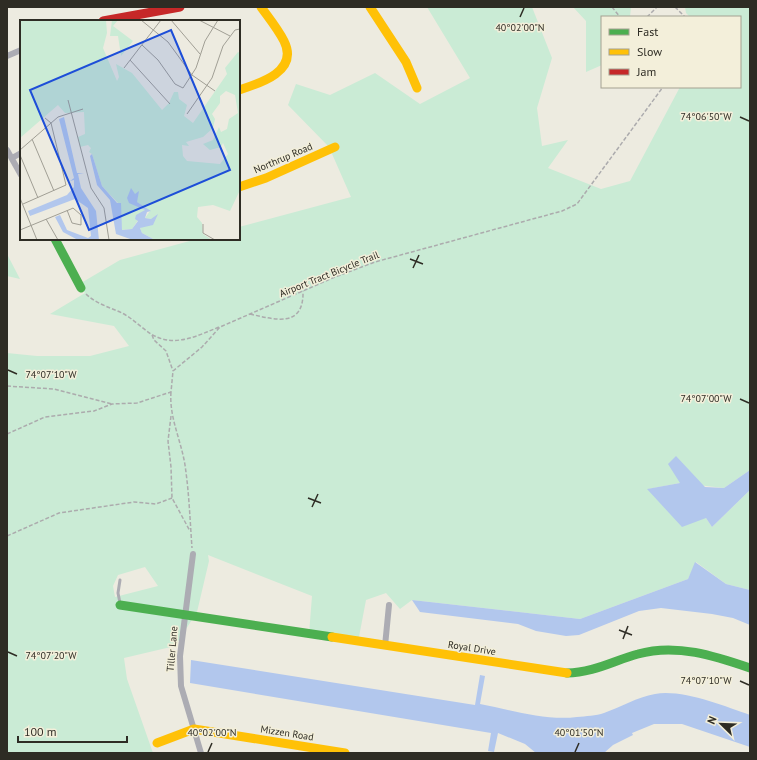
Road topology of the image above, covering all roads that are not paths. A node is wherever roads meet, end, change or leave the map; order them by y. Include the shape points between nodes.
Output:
1 (180, 7) edge
2 (261, 7) edge
3 (370, 7) edge
4 (108, 20) edge
5 (20, 50) edge
6 (7, 56) edge
7 (417, 88) dead end
8 (240, 90) edge
9 (335, 147) dead end
10 (7, 150) edge
11 (20, 154) edge
12 (12, 158) junction
13 (20, 173) edge
14 (240, 187) edge
15 (58, 240) edge
16 (81, 288) road end
17 (193, 554) road end
18 (120, 580) dead end
19 (120, 605) joint
20 (389, 605) dead end
21 (187, 615) junction
22 (385, 646) junction
23 (750, 668) edge
24 (194, 729) junction
25 (157, 743) dead end
26 (202, 753) edge
27 (345, 753) edge

1 - 4 street
2 - 8 street via 286,44 287,64 275,75
3 - 7 street via 406,62
5 - 6 street
9 - 14 street, Northrup Road via 266,178
10 - 12 street
11 - 12 street
12 - 13 street
15 - 16 street
17 - 21 street, Tiller Lane
18 - 19 lane
19 - 21 street, Tiller Lane
20 - 22 street
21 - 22 street, Royal Drive
21 - 24 street, Tiller Lane via 180,656 181,686
22 - 23 street, Royal Drive via 574,674 592,671 639,653 673,649 701,653
24 - 25 street, Mizzen Road
24 - 26 street, Tiller Lane
24 - 27 street, Mizzen Road

